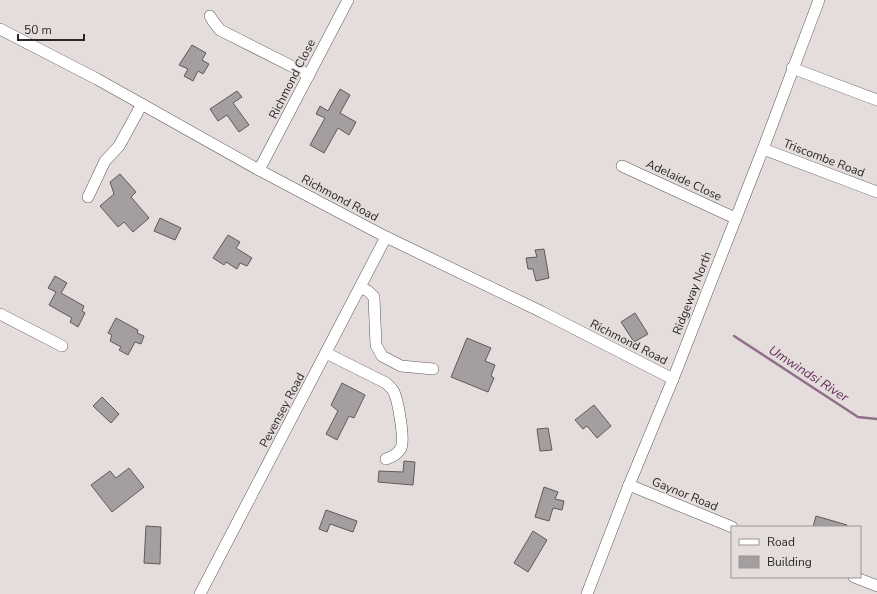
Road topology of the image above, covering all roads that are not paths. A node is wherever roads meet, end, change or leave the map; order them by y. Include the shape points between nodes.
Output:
1 (348, 0) edge
2 (819, 0) edge
3 (210, 16) dead end
4 (0, 29) edge
5 (792, 68) junction
6 (309, 75) junction
7 (877, 100) edge
8 (142, 104) junction
9 (763, 149) junction
10 (622, 166) dead end
11 (259, 170) junction
12 (877, 192) edge
13 (88, 197) dead end
14 (735, 218) junction
15 (386, 237) junction
16 (361, 288) junction
17 (0, 314) edge
18 (62, 346) dead end
19 (326, 353) junction
20 (433, 369) dead end
21 (673, 379) junction
22 (386, 459) dead end
23 (628, 485) junction
24 (731, 527) edge
25 (857, 578) edge
26 (877, 586) edge
27 (200, 594) edge
28 (587, 594) edge

1 - 6 street, Richmond Close
2 - 5 street, Ridgeway North
3 - 6 street via 220,30
4 - 8 street, Richmond Road
5 - 7 street
5 - 9 street, Ridgeway North
6 - 11 street, Richmond Close
8 - 11 street, Richmond Road
8 - 13 street via 118,146 105,161
9 - 12 street, Triscombe Road
9 - 14 street, Ridgeway North
10 - 14 street, Adelaide Close
11 - 15 street, Richmond Road
14 - 21 street, Ridgeway North
15 - 16 street, Pevensey Road
15 - 21 street, Richmond Road
16 - 19 street, Pevensey Road
16 - 20 street via 374,297 376,345 382,356 401,366
17 - 18 street
19 - 22 street via 386,383 394,390 403,441 401,449
19 - 27 street, Pevensey Road
21 - 23 street, Ridgeway North
23 - 24 street, Gaynor Road
23 - 28 street, Ridgeway North
25 - 26 street

